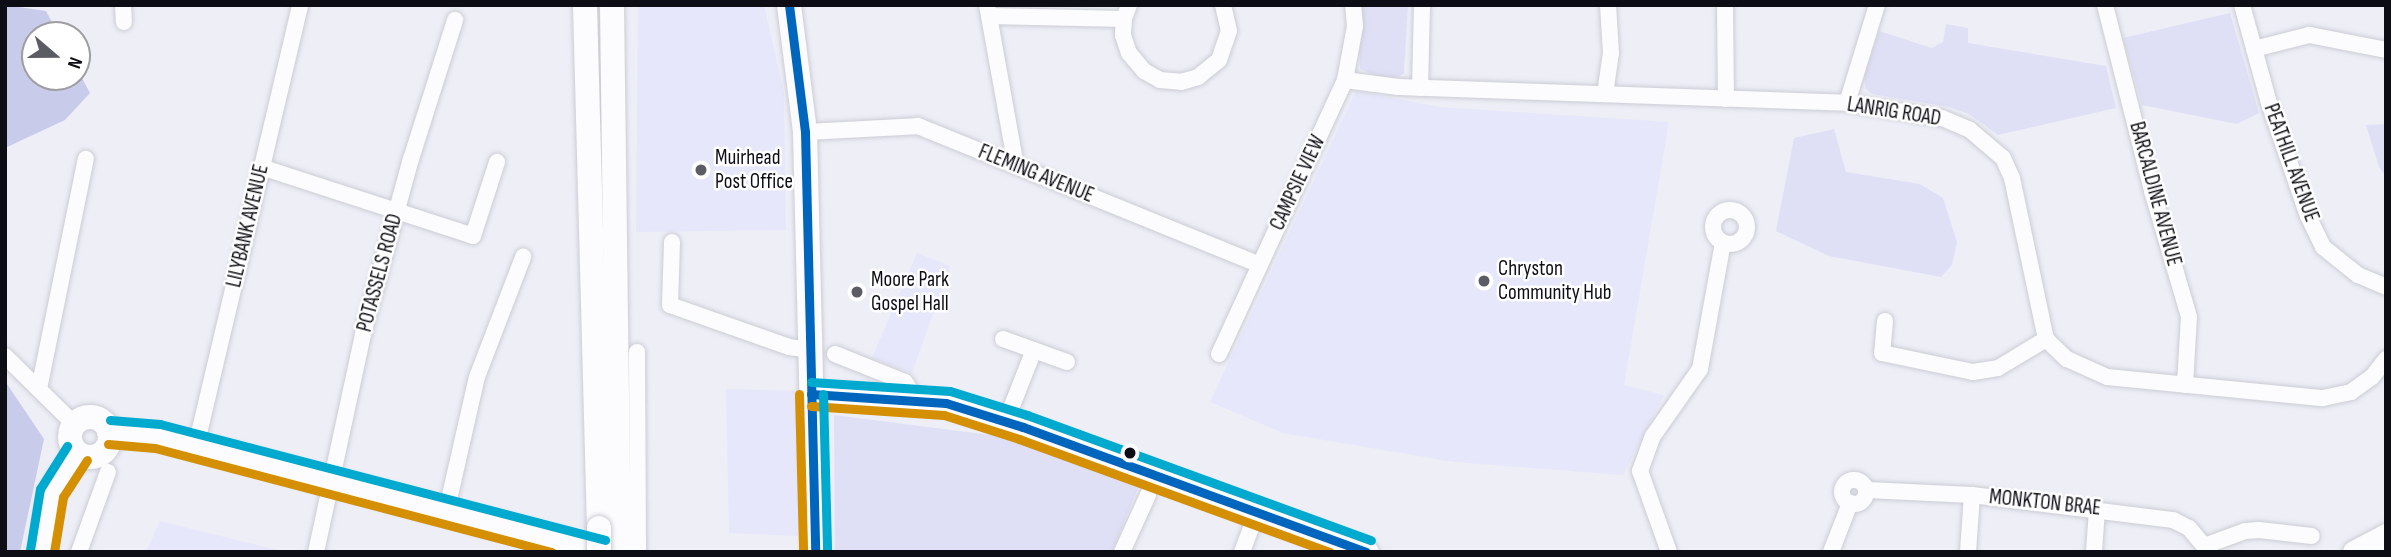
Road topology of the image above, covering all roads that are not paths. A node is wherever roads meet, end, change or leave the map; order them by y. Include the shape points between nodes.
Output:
1 (300, 5) edge
2 (585, 5) edge
3 (612, 5) edge
4 (789, 5) edge
5 (1223, 5) edge
6 (1353, 5) edge
7 (1422, 5) edge
8 (1608, 5) edge
9 (1724, 5) edge
10 (1877, 5) edge
11 (2105, 5) edge
12 (2242, 5) edge
13 (988, 11) edge
14 (1126, 12) edge
15 (455, 20) dead end
16 (2254, 49) junction
17 (2386, 50) edge
18 (1345, 80) junction
19 (1420, 88) junction
20 (1605, 94) junction
21 (1726, 99) junction
22 (1847, 103) junction
23 (804, 132) junction
24 (86, 159) dead end
25 (497, 162) dead end
26 (1016, 166) junction
27 (261, 167) junction
28 (397, 212) junction
29 (671, 242) dead end
30 (1723, 243) dead end
31 (523, 257) dead end
32 (1260, 265) junction
33 (2386, 287) edge
34 (1885, 321) dead end
35 (1003, 339) dead end
36 (2046, 339) junction
37 (810, 350) junction
38 (1034, 350) junction
39 (637, 352) dead end
40 (1219, 354) dead end
41 (5, 356) edge
42 (2386, 359) edge
43 (843, 362) dead end
44 (1067, 362) dead end
45 (2185, 385) junction
46 (39, 389) junction
47 (811, 394) junction
48 (917, 401) junction
49 (1006, 421) junction
50 (75, 425) junction
51 (109, 432) junction
52 (196, 446) junction
53 (77, 453) junction
54 (108, 472) dead end
55 (333, 483) junction
56 (1148, 495) dead end
57 (1972, 495) junction
58 (2097, 509) junction
59 (1257, 512) junction
60 (446, 513) junction
61 (2386, 535) edge
62 (2312, 536) dead end
63 (607, 543) edge
64 (1324, 545) edge
65 (2208, 549) edge
66 (42, 552) edge
67 (79, 552) edge
68 (316, 552) edge
69 (638, 552) edge
70 (815, 552) edge
71 (1122, 552) edge
72 (1242, 552) edge
73 (1367, 552) edge
74 (1669, 552) edge
75 (1831, 552) edge
76 (1968, 552) edge
77 (2094, 552) edge
78 (2354, 552) edge

1 - 27 street, LILYBANK AVENUE
2 - 63 main road
3 - 63 main road
4 - 23 main road
5 - 14 street via 1229,31 1219,60 1198,77 1181,82 1144,71 1129,53 1123,35
6 - 18 street, CAMPSIE VIEW via 1355,26
7 - 19 street
8 - 20 street via 1611,53
9 - 21 street
10 - 22 street
11 - 45 street, BARCALDINE AVENUE via 2189,317
12 - 16 street, PEATHILL AVENUE
13 - 14 street
13 - 26 street
15 - 28 street, POTASSELS ROAD
16 - 17 street via 2309,36
16 - 33 street, PEATHILL AVENUE via 2308,216 2323,247 2358,275
18 - 19 street, LANRIG ROAD
18 - 32 street, CAMPSIE VIEW
19 - 20 street, LANRIG ROAD
20 - 21 street, LANRIG ROAD
21 - 22 street, LANRIG ROAD
22 - 36 street, LANRIG ROAD via 1942,118 1970,130 2003,158 2012,178
23 - 26 street, FLEMING AVENUE via 918,126
23 - 37 main road
24 - 46 street
25 - 28 street via 473,236
26 - 32 street, FLEMING AVENUE
27 - 28 street
27 - 52 street, LILYBANK AVENUE
28 - 55 street, POTASSELS ROAD via 363,334
29 - 37 street via 670,305 789,347
30 - 74 street via 1700,369 1653,436 1640,471
31 - 60 street via 477,377
32 - 40 street, CAMPSIE VIEW
34 - 36 street via 1882,353 1973,372 1998,368
35 - 38 street
36 - 45 street via 2067,359 2107,377
37 - 47 main road
38 - 44 street
38 - 49 street
39 - 69 street
41 - 46 street
42 - 45 street via 2351,392 2323,398
43 - 48 street via 905,382
46 - 50 street
47 - 48 main road
47 - 70 main road
48 - 49 main road via 946,403
49 - 59 main road
50 - 51 main road via 85,418 97,419
50 - 53 main road via 70,437
51 - 52 main road via 157,436
51 - 53 main road via 108,445 100,455
52 - 55 main road
53 - 66 main road via 51,493
54 - 67 street
55 - 60 main road
55 - 68 street, POTASSELS ROAD
56 - 71 street
57 - 58 street, MONKTON BRAE
57 - 75 street, MONKTON BRAE via 1867,490 1857,480 1845,483 1843,497 1850,503
57 - 76 street
58 - 65 street, MONKTON BRAE via 2173,520 2189,528
58 - 77 street
59 - 64 main road
59 - 72 street
60 - 63 main road
61 - 78 main road
62 - 65 street via 2259,530
64 - 73 main road

